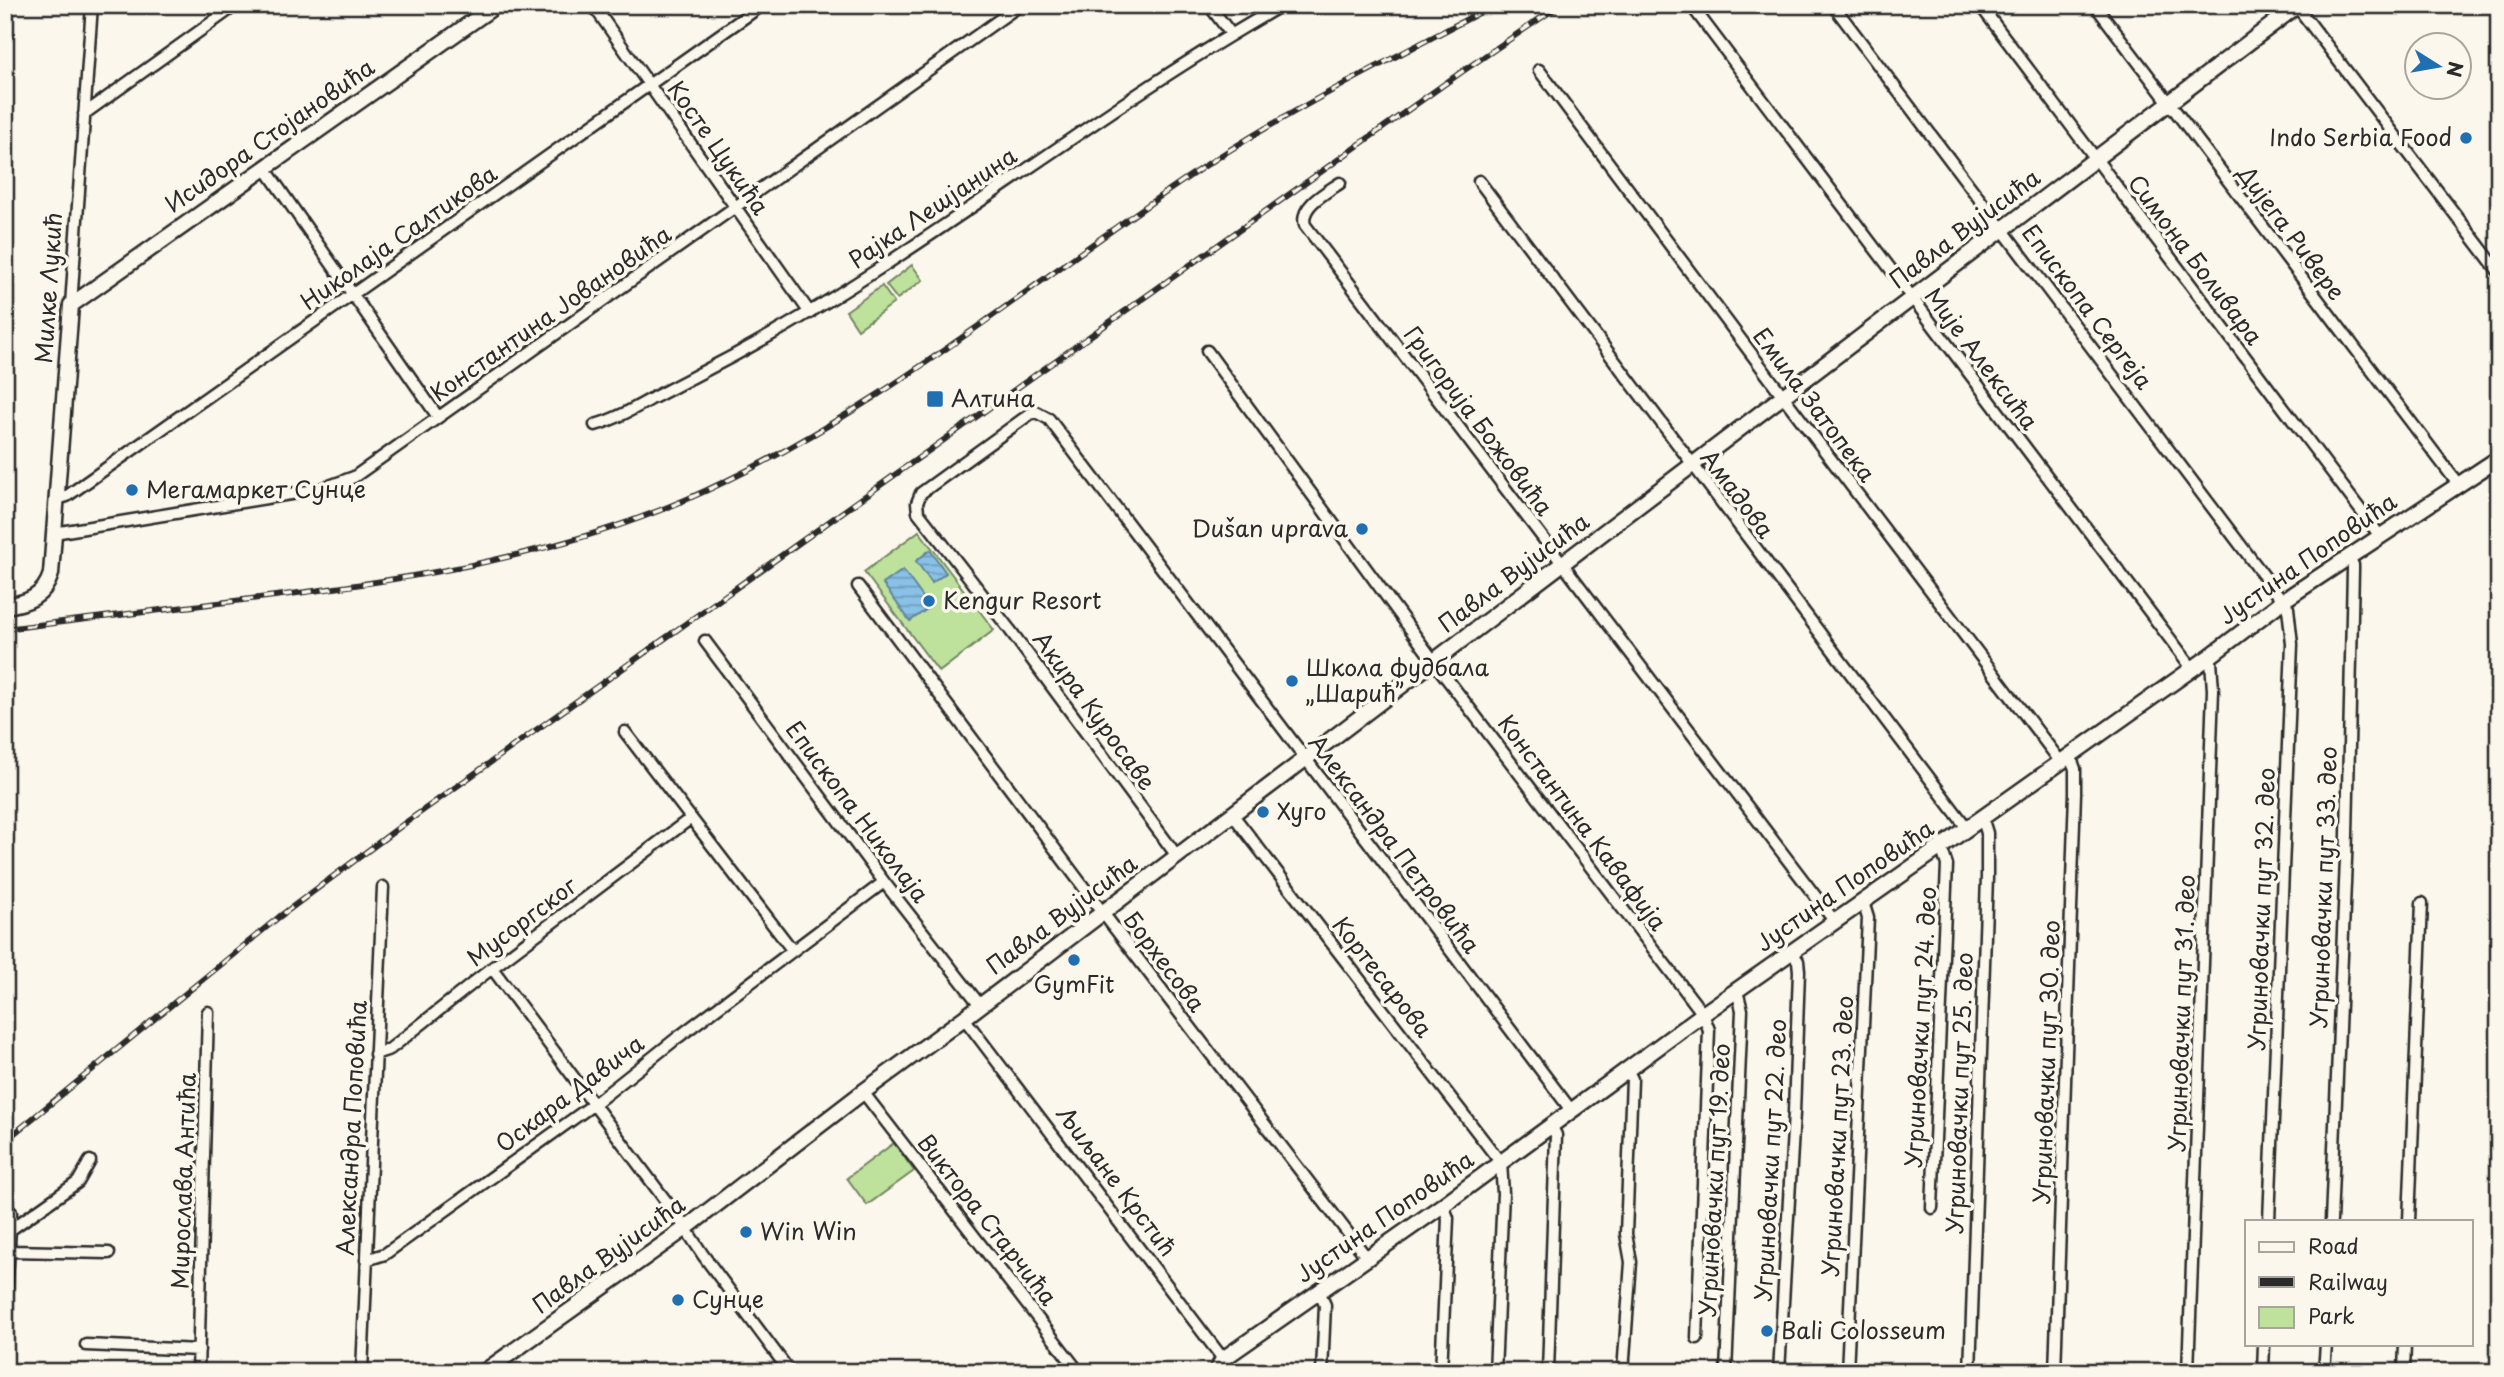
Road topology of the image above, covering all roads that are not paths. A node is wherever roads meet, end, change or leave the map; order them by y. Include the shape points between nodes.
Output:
1 (92, 5) edge
2 (236, 5) edge
3 (496, 5) edge
4 (593, 5) edge
5 (762, 5) edge
6 (1020, 5) edge
7 (1209, 5) edge
8 (1282, 5) edge
9 (1691, 5) edge
10 (1833, 5) edge
11 (1980, 5) edge
12 (2095, 5) edge
13 (2297, 5) edge
14 (1231, 34) junction
15 (1539, 70) dead end
16 (650, 85) junction
17 (2168, 102) junction
18 (83, 114) junction
19 (2094, 159) junction
20 (265, 168) junction
21 (1479, 181) dead end
22 (1340, 183) dead end
23 (736, 207) junction
24 (2003, 229) junction
25 (2499, 272) edge
26 (352, 295) junction
27 (1911, 298) junction
28 (71, 305) junction
29 (810, 313) junction
30 (1207, 351) dead end
31 (1783, 396) junction
32 (438, 417) junction
33 (596, 425) dead end
34 (2499, 458) edge
35 (1691, 466) junction
36 (2458, 484) junction
37 (57, 499) junction
38 (927, 524) joint
39 (54, 533) junction
40 (2380, 536) junction
41 (2348, 556) junction
42 (1563, 565) junction
43 (858, 586) dead end
44 (2284, 600) junction
45 (5, 606) edge
46 (705, 641) dead end
47 (2208, 657) junction
48 (1434, 661) junction
49 (2192, 668) junction
50 (625, 732) dead end
51 (2065, 758) junction
52 (1305, 759) junction
53 (1233, 815) junction
54 (1982, 817) junction
55 (691, 818) junction
56 (1966, 828) junction
57 (1941, 848) junction
58 (1177, 856) junction
59 (884, 883) junction
60 (383, 887) dead end
61 (1863, 902) junction
62 (2422, 903) dead end
63 (1103, 913) junction
64 (1835, 922) junction
65 (793, 951) junction
66 (1792, 952) junction
67 (492, 968) junction
68 (1737, 990) junction
69 (980, 1006) junction
70 (208, 1012) dead end
71 (1703, 1014) junction
72 (964, 1018) junction
73 (375, 1054) junction
74 (1627, 1070) junction
75 (863, 1092) junction
76 (594, 1104) junction
77 (1571, 1110) junction
78 (1551, 1125) junction
79 (90, 1161) dead end
80 (1501, 1163) junction
81 (1443, 1205) junction
82 (1932, 1208) dead end
83 (11, 1212) dead end
84 (2269, 1220) edge
85 (2331, 1220) edge
86 (2409, 1220) edge
87 (686, 1228) junction
88 (10, 1230) junction
89 (9, 1251) junction
90 (108, 1253) dead end
91 (1367, 1258) junction
92 (366, 1260) junction
93 (1319, 1291) junction
94 (5, 1312) edge
95 (1697, 1338) dead end
96 (86, 1345) dead end
97 (2264, 1346) edge
98 (2326, 1346) edge
99 (2405, 1346) edge
100 (199, 1350) junction
101 (1219, 1365) edge
102 (493, 1369) edge
103 (198, 1372) edge
104 (362, 1372) edge
105 (789, 1372) edge
106 (1079, 1372) edge
107 (1322, 1372) edge
108 (1441, 1372) edge
109 (1495, 1372) edge
110 (1548, 1372) edge
111 (1623, 1372) edge
112 (1726, 1372) edge
113 (1779, 1372) edge
114 (1846, 1372) edge
115 (1970, 1372) edge
116 (2055, 1372) edge
117 (2188, 1372) edge
118 (2263, 1372) edge
119 (2324, 1372) edge
120 (2404, 1372) edge

1 - 18 street, Милке Лукић
2 - 18 street
3 - 20 street, Исидора Стојановића
4 - 16 street, Косте Цукића
5 - 16 street, Николаја Салтикова
6 - 23 street, Константина Јовановића
7 - 14 street
8 - 14 street, Рајка Лешјанина
9 - 27 street, Мије Алексића
10 - 24 street, Епископа Сергеја
11 - 19 street, Симона Боливара
12 - 17 street, Дијега Ривере
13 - 17 street, Павла Вујисића
13 - 25 street
14 - 29 street, Рајка Лешјанина
15 - 31 street, Емила Затопека
16 - 23 street, Косте Цукића
16 - 26 street, Николаја Салтикова
17 - 19 street, Павла Вујисића
17 - 36 street, Дијега Ривере
18 - 28 street, Милке Лукић
19 - 24 street, Павла Вујисића
19 - 40 street, Симона Боливара
20 - 26 street
20 - 28 street, Исидора Стојановића
21 - 35 street, Амадова
22 - 42 street, Григорија Божовића via 1307,209 1305,225
23 - 29 street, Косте Цукића
23 - 32 street, Константина Јовановића
24 - 27 street, Павла Вујисића
24 - 44 street, Епископа Сергеја
26 - 32 street
26 - 37 street, Николаја Салтикова
27 - 31 street, Павла Вујисића
27 - 49 street, Мије Алексића
28 - 37 street, Милке Лукић
29 - 33 street, Рајка Лешјанина
30 - 48 street, Константина Кавафија
31 - 35 street, Павла Вујисића
31 - 51 street, Емила Затопека
32 - 39 street, Константина Јовановића via 363,472 335,486
34 - 36 street, Јустина Поповића
35 - 42 street, Павла Вујисића
35 - 56 street, Амадова
36 - 40 street, Јустина Поповића
37 - 39 street, Милке Лукић
38 - 52 street, Александра Петровића via 918,512 921,493 1030,414 1043,414
38 - 58 street, Акира Куросаве
39 - 45 street, Милке Лукић via 51,575 44,590 25,603
40 - 41 street, Јустина Поповића
41 - 44 street, Јустина Поповића
41 - 85 street, Угриновачки пут 33. део via 2353,570 2347,835
42 - 48 street, Павла Вујисића
42 - 64 street, Григорија Божовића
43 - 63 street, Борхесова
44 - 47 street, Јустина Поповића
44 - 84 street, Угриновачки пут 32. део via 2291,617 2292,644
46 - 59 street, Епископа Николаја
47 - 49 street, Јустина Поповића
47 - 117 street, Угриновачки пут 31. део via 2213,690
48 - 52 street, Павла Вујисића
48 - 71 street, Константина Кавафија
49 - 51 street, Јустина Поповића
50 - 55 street
51 - 54 street, Јустина Поповића
51 - 116 street, Угриновачки пут 30. део via 2075,769 2075,793
52 - 53 street, Павла Вујисића
52 - 77 street, Александра Петровића
53 - 58 street, Павла Вујисића
53 - 80 street, Кортесарова
54 - 56 street, Јустина Поповића
54 - 115 street, Угриновачки пут 25. део via 1987,866
55 - 65 street
55 - 67 street, Мусоргског
56 - 57 street, Јустина Поповића
57 - 61 street, Јустина Поповића
57 - 82 street, Угриновачки пут 24. део via 1947,865
58 - 63 street, Павла Вујисића
59 - 65 street, Оскара Давича
59 - 69 street, Епископа Николаја
60 - 73 street, Александра Поповића
61 - 64 street, Јустина Поповића
61 - 114 street, Угриновачки пут 23. део via 1867,918
62 - 86 street
63 - 69 street, Павла Вујисића
63 - 91 street, Борхесова
64 - 66 street, Јустина Поповића
65 - 76 street, Оскара Давича
66 - 68 street, Јустина Поповића
66 - 113 street, Угриновачки пут 22. део via 1799,971
67 - 73 street, Мусоргског via 390,1049
67 - 76 street
68 - 71 street, Јустина Поповића
68 - 112 street, Угриновачки пут 19. део via 1742,1010
69 - 72 street, Павла Вујисића
70 - 100 street, Мирослава Антића
71 - 74 street, Јустина Поповића
71 - 95 street via 1709,1030
72 - 75 street, Павла Вујисића
72 - 101 street, Љиљане Крстић
73 - 92 street, Александра Поповића
74 - 77 street, Јустина Поповића
74 - 111 street via 1632,1079 1626,1234 1631,1262
75 - 87 street, Павла Вујисића
75 - 106 street, Виктора Старчића
76 - 87 street
76 - 92 street, Оскара Давича via 385,1254
77 - 78 street, Јустина Поповића
78 - 80 street, Јустина Поповића
78 - 110 street via 1556,1135
79 - 88 street via 78,1182
80 - 81 street, Јустина Поповића
80 - 109 street
81 - 91 street, Јустина Поповића
81 - 108 street via 1448,1218
83 - 88 street
87 - 102 street, Павла Вујисића
87 - 105 street
88 - 89 street
89 - 90 street
89 - 94 street
91 - 93 street, Јустина Поповића
92 - 104 street, Александра Поповића
93 - 101 street, Јустина Поповића
93 - 107 street via 1325,1305
96 - 100 street
97 - 118 street
98 - 119 street
99 - 120 street
100 - 103 street, Мирослава Антића

